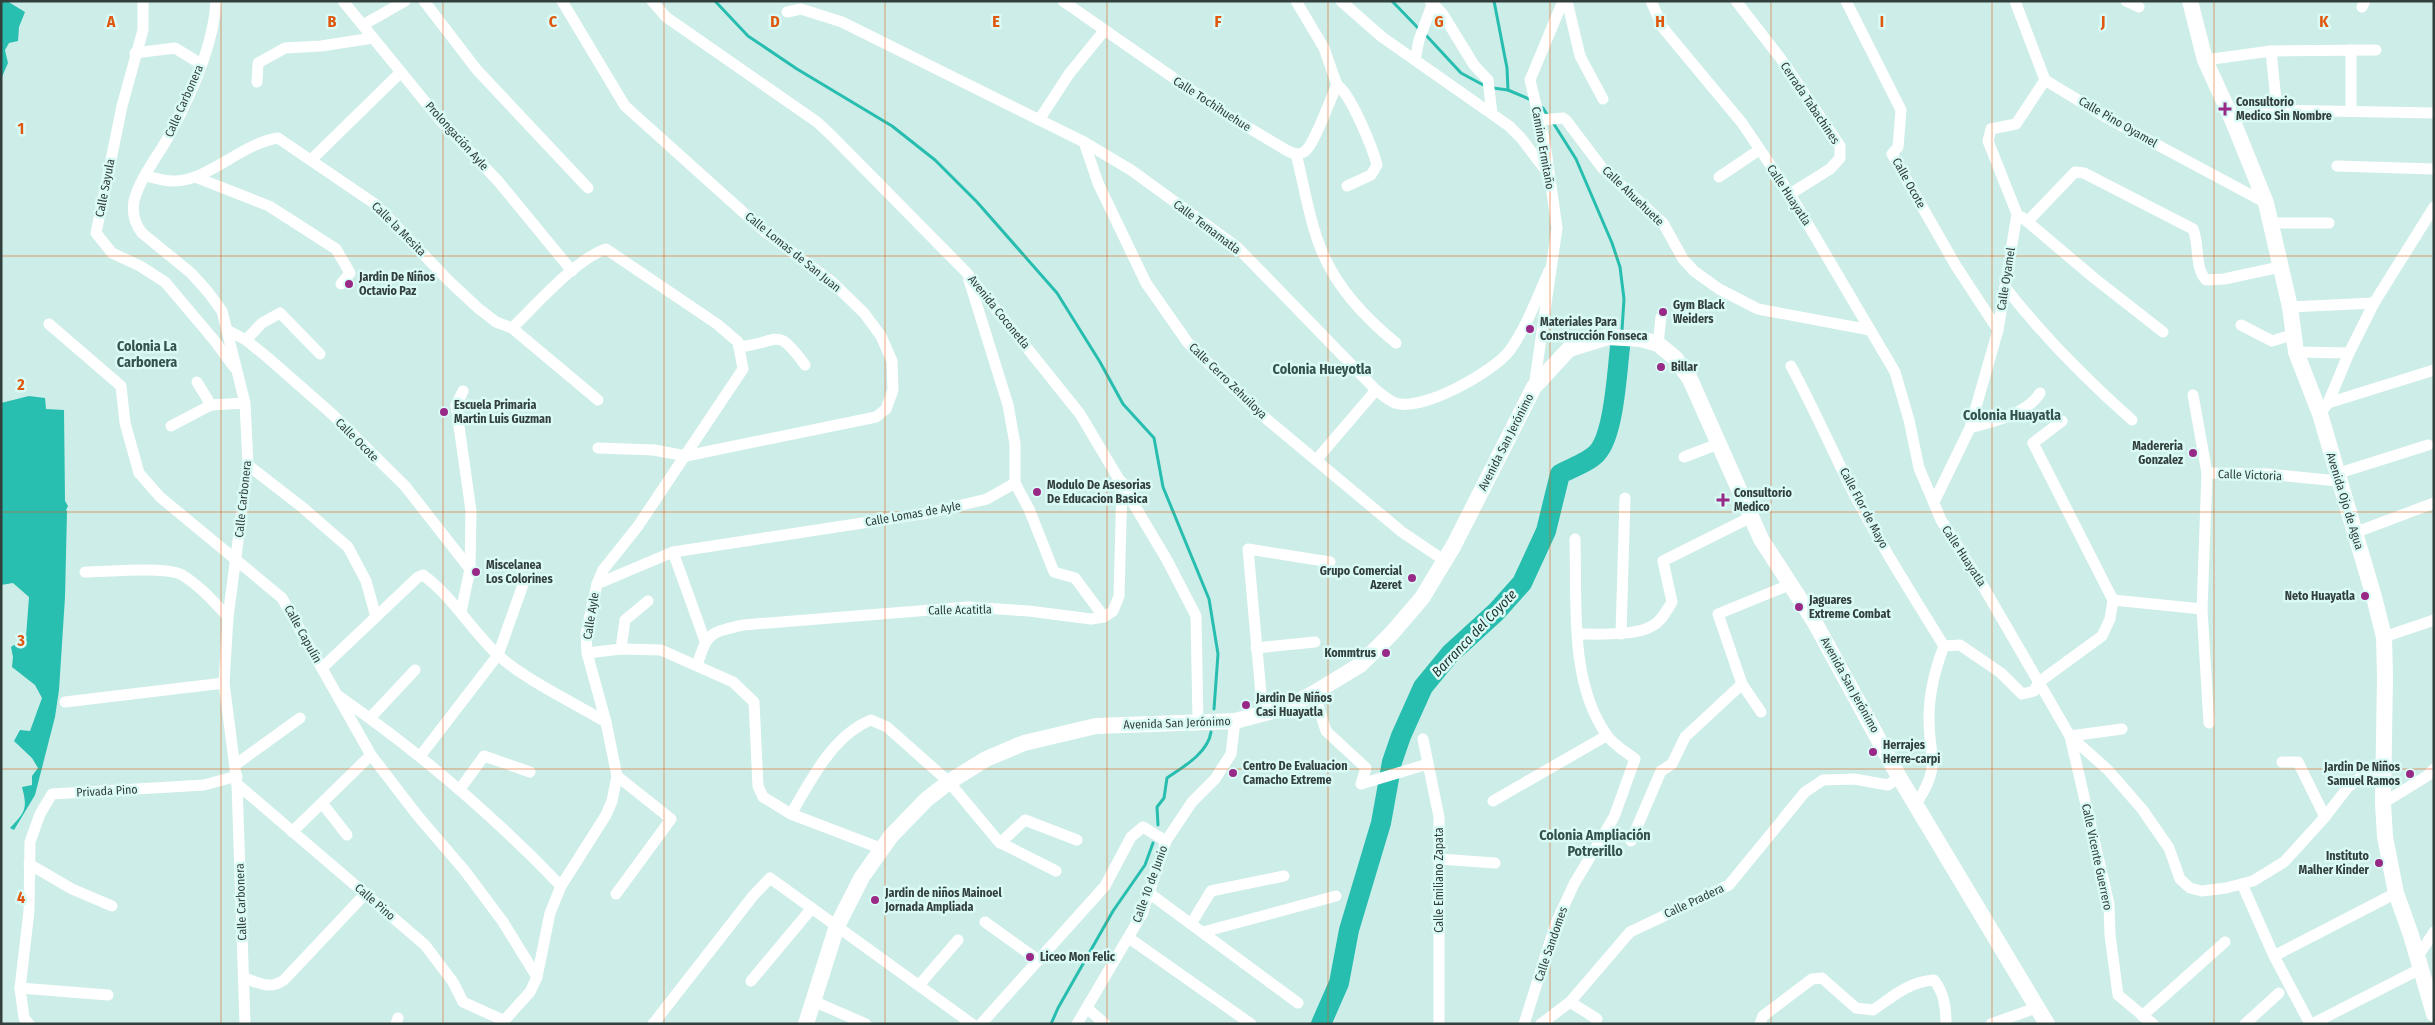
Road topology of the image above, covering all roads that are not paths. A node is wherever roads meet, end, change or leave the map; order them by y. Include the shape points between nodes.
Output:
1 (143, 1) edge
2 (216, 1) edge
3 (343, 1) edge
4 (405, 1) edge
5 (424, 1) edge
6 (562, 1) edge
7 (652, 1) edge
8 (1063, 1) edge
9 (1296, 1) edge
10 (1341, 1) edge
11 (1563, 1) edge
12 (1567, 1) edge
13 (1651, 1) edge
14 (1736, 1) edge
15 (1846, 1) edge
16 (2015, 1) edge
17 (2126, 1) edge
18 (2190, 1) edge
19 (1431, 3) edge
20 (2139, 7) dead end
21 (786, 12) dead end
22 (363, 25) junction
23 (1104, 31) junction
24 (373, 38) junction
25 (2351, 50) junction
26 (2376, 50) dead end
27 (2271, 51) junction
28 (136, 53) junction
29 (1415, 60) junction
30 (2205, 60) junction
31 (201, 64) junction
32 (401, 72) junction
33 (2045, 80) junction
34 (257, 82) dead end
35 (1337, 85) junction
36 (1603, 99) dead end
37 (2277, 110) junction
38 (2351, 111) junction
39 (2434, 113) edge
40 (1492, 114) junction
41 (2232, 119) junction
42 (1040, 120) junction
43 (1540, 120) junction
44 (1084, 142) junction
45 (1759, 150) junction
46 (1296, 154) junction
47 (311, 160) junction
48 (2337, 166) dead end
49 (2434, 169) edge
50 (1548, 173) junction
51 (146, 176) junction
52 (195, 177) junction
53 (1719, 177) dead end
54 (1347, 186) dead end
55 (588, 188) dead end
56 (1790, 194) junction
57 (2266, 203) junction
58 (2434, 207) edge
59 (2017, 214) junction
60 (2028, 221) junction
61 (2270, 223) junction
62 (2329, 223) dead end
63 (2280, 267) junction
64 (572, 271) junction
65 (1549, 271) junction
66 (966, 272) junction
67 (341, 284) dead end
68 (2005, 287) junction
69 (2374, 304) junction
70 (2290, 307) junction
71 (1661, 317) dead end
72 (49, 324) dead end
73 (2241, 325) dead end
74 (512, 328) junction
75 (227, 330) junction
76 (1870, 330) junction
77 (1998, 330) junction
78 (2163, 332) dead end
79 (2294, 334) junction
80 (246, 340) junction
81 (1396, 343) dead end
82 (1658, 344) junction
83 (739, 347) junction
84 (2296, 352) junction
85 (2349, 352) junction
86 (320, 354) dead end
87 (805, 365) dead end
88 (1791, 366) dead end
89 (2433, 367) edge
90 (239, 375) junction
91 (197, 382) dead end
92 (1534, 386) junction
93 (1376, 390) junction
94 (463, 391) dead end
95 (2040, 393) dead end
96 (2193, 395) dead end
97 (598, 400) dead end
98 (245, 403) junction
99 (212, 405) junction
100 (2324, 408) junction
101 (2132, 420) dead end
102 (2062, 421) dead end
103 (171, 426) dead end
104 (1970, 428) junction
105 (1718, 444) junction
106 (2428, 445) dead end
107 (598, 448) dead end
108 (686, 456) junction
109 (1684, 457) dead end
110 (1316, 459) junction
111 (248, 465) junction
112 (2208, 474) junction
113 (2337, 478) junction
114 (1122, 482) junction
115 (1015, 483) junction
116 (1625, 498) dead end
117 (1934, 502) junction
118 (2434, 503) edge
119 (1751, 517) junction
120 (2354, 533) junction
121 (1574, 539) dead end
122 (673, 552) junction
123 (236, 560) junction
124 (1445, 561) junction
125 (1330, 562) dead end
126 (470, 568) junction
127 (85, 572) dead end
128 (525, 579) dead end
129 (597, 584) junction
130 (1789, 585) junction
131 (2113, 600) junction
132 (648, 601) dead end
133 (2202, 609) junction
134 (462, 612) junction
135 (228, 616) junction
136 (376, 617) junction
137 (1104, 617) junction
138 (2434, 620) edge
139 (1578, 634) junction
140 (1621, 634) junction
141 (2384, 637) junction
142 (705, 641) junction
143 (1315, 642) dead end
144 (1944, 646) junction
145 (1256, 648) junction
146 (621, 649) junction
147 (587, 653) junction
148 (498, 655) junction
149 (698, 665) junction
150 (322, 668) junction
151 (415, 670) dead end
152 (2039, 682) junction
153 (224, 683) junction
154 (1742, 684) junction
155 (1314, 693) junction
156 (336, 694) junction
157 (65, 702) dead end
158 (1761, 712) dead end
159 (1263, 716) junction
160 (300, 718) dead end
161 (370, 718) junction
162 (1236, 721) junction
163 (606, 722) junction
164 (1198, 722) junction
165 (2210, 723) dead end
166 (2122, 729) dead end
167 (1606, 736) junction
168 (2070, 736) junction
169 (1423, 738) dead end
170 (371, 755) junction
171 (420, 755) junction
172 (2282, 762) dead end
173 (1426, 765) junction
174 (2434, 769) edge
175 (2383, 770) junction
176 (530, 772) dead end
177 (236, 775) junction
178 (617, 776) junction
179 (1899, 777) junction
180 (949, 782) junction
181 (460, 788) junction
182 (1493, 801) dead end
183 (322, 803) junction
184 (2383, 803) junction
185 (1916, 804) junction
186 (791, 814) junction
187 (2325, 817) junction
188 (292, 832) junction
189 (347, 835) dead end
190 (1077, 840) dead end
191 (1166, 841) junction
192 (1631, 841) dead end
193 (1000, 844) junction
194 (880, 848) junction
195 (1439, 860) junction
196 (28, 864) junction
197 (1495, 864) dead end
198 (1056, 871) dead end
199 (1284, 876) dead end
200 (2242, 884) junction
201 (561, 886) junction
202 (1149, 892) junction
203 (366, 893) junction
204 (2396, 893) junction
205 (616, 894) dead end
206 (1336, 896) dead end
207 (112, 906) dead end
208 (812, 908) junction
209 (985, 922) dead end
210 (1191, 924) junction
211 (836, 926) junction
212 (1203, 932) junction
213 (2434, 932) edge
214 (1129, 938) junction
215 (958, 940) dead end
216 (2224, 942) dead end
217 (2274, 956) junction
218 (1038, 960) junction
219 (2420, 962) junction
220 (537, 977) junction
221 (244, 978) junction
222 (751, 981) dead end
223 (920, 984) junction
224 (20, 988) junction
225 (2279, 993) dead end
226 (108, 995) dead end
227 (813, 1001) junction
228 (1570, 1002) junction
229 (1298, 1003) dead end
230 (1087, 1008) junction
231 (2036, 1008) junction
232 (2434, 1014) edge
233 (2142, 1016) junction
234 (1597, 1019) dead end
235 (503, 1022) edge
236 (1438, 1023) edge
237 (29, 1024) edge
238 (245, 1024) edge
239 (653, 1024) edge
240 (806, 1024) edge
241 (866, 1024) edge
242 (972, 1024) edge
243 (981, 1024) edge
244 (1076, 1024) edge
245 (1105, 1024) edge
246 (1251, 1024) edge
247 (1524, 1024) edge
248 (1541, 1024) edge
249 (1760, 1024) edge
250 (1946, 1024) edge
251 (1992, 1024) edge
252 (2047, 1024) edge
253 (2153, 1024) edge
254 (2246, 1024) edge
255 (2311, 1024) edge

1 - 28 street, Calle Sayula via 143,30
2 - 31 street, Calle Carbonera via 216,21
3 - 22 street, Prolongación Ayle
4 - 22 street
5 - 55 street via 476,70
6 - 108 street, Calle Lomas de San Juan via 625,106 764,231 832,282 876,328 892,361 893,390 886,409 876,417
7 - 66 street, Avenida Coconetla via 666,17 817,122
8 - 23 street, Calle Tochihuehue
9 - 35 street via 1324,48
10 - 29 street
11 - 43 street, Camino Ermitaño via 1530,80
12 - 36 street via 1580,56
13 - 45 street, Calle Huayatla via 1663,28 1742,123
14 - 56 street, Cerrada Tabachines via 1781,59 1840,146 1840,158 1830,169
15 - 77 street, Calle Ocote via 1901,110 1898,147 1892,154 1956,266
16 - 33 street
17 - 20 street
18 - 30 main road, Avenida Ojo de Agua
19 - 29 street
19 - 40 street via 1442,13 1474,65 1488,80
21 - 42 street, Calle Temamatla via 801,9 842,22
22 - 24 street, Prolongación Ayle
23 - 42 street via 1069,74
23 - 46 street, Calle Tochihuehue via 1224,113
24 - 32 street, Prolongación Ayle
24 - 34 street via 285,48 258,63
25 - 26 street
25 - 27 street
25 - 38 street
27 - 30 street
27 - 37 street
28 - 31 street via 175,48
28 - 90 street, Calle Sayula via 96,233 112,253 165,282
29 - 40 street
30 - 41 main road, Avenida Ojo de Agua
31 - 51 street, Calle Carbonera via 170,134
32 - 47 street
32 - 64 street, Prolongación Ayle via 440,120 498,181
33 - 57 street, Calle Pino Oyamel via 2109,119
33 - 59 street via 2016,124 1991,129 1989,135 1988,141
35 - 46 street via 1314,138 1305,151
35 - 54 street via 1359,119 1377,166 1371,175
37 - 38 street
37 - 41 street
38 - 39 street
40 - 50 street via 1521,138
41 - 57 main road, Avenida Ojo de Agua
42 - 44 street, Calle Temamatla
43 - 50 street, Camino Ermitaño
43 - 76 street, Calle Ahuehuete via 1563,118 1603,169 1663,223 1683,259 1719,289 1758,309
44 - 93 street, Calle Temamatla via 1130,170 1237,247
44 - 110 street, Calle Cerro Zehuiloya via 1098,183 1146,283 1188,343 1257,411
45 - 53 street
45 - 56 street, Calle Huayatla
46 - 81 street via 1327,262 1360,311
47 - 52 street, Calle la Mesita via 278,138 271,139
47 - 74 street, Calle la Mesita via 374,204 478,308 496,322
48 - 49 street
50 - 65 street, Camino Ermitaño via 1557,228
51 - 52 street, Calle la Mesita via 174,182
51 - 75 street, Calle Carbonera via 134,202 136,226 191,273 208,292 222,311
52 - 67 street via 269,206 336,249 350,274
56 - 76 street, Calle Huayatla
57 - 61 main road, Avenida Ojo de Agua
58 - 69 street
59 - 60 street
59 - 68 street, Calle Oyamel
60 - 63 street via 2075,172 2193,228 2200,274 2206,280
60 - 78 street
61 - 62 street
61 - 63 main road, Avenida Ojo de Agua
63 - 70 main road, Avenida Ojo de Agua
64 - 74 street
64 - 83 street via 606,249 717,324 738,342
65 - 92 street
65 - 93 street, Calle Temamatla via 1524,328 1509,352 1483,375 1454,390 1410,403 1395,403
66 - 114 street, Avenida Coconetla via 1080,414
66 - 115 street via 1008,405 1015,444
68 - 77 street, Calle Oyamel
68 - 101 street via 2031,321 2083,377
69 - 70 street
69 - 85 street
70 - 79 main road, Avenida Ojo de Agua
71 - 82 street
72 - 123 street, Calle Capulín via 121,386 125,423 139,473 160,497
73 - 79 street via 2272,341
74 - 97 street, Calle la Mesita
75 - 80 street, Calle Ocote
75 - 90 street, Calle Carbonera
76 - 117 street, Calle Huayatla via 1895,372 1919,468
77 - 104 street, Calle Oyamel
79 - 84 main road, Avenida Ojo de Agua
80 - 86 street via 262,323 280,313
80 - 126 street, Calle Ocote via 332,414 405,486
82 - 92 main road, Avenida San Jerónimo via 1624,337 1592,340 1569,350
82 - 105 main road, Avenida San Jerónimo via 1675,358 1690,379
83 - 87 street via 781,339
83 - 108 street, Calle Ayle via 743,370
84 - 85 street
84 - 100 main road, Avenida Ojo de Agua
85 - 100 street
88 - 144 street, Calle Flor de Mayo via 1847,480
89 - 100 street
90 - 98 street, Calle Carbonera
91 - 99 street
92 - 124 main road, Avenida San Jerónimo
93 - 110 street
94 - 126 street via 456,404 471,511
95 - 104 street via 2036,400 2021,410
96 - 112 street
98 - 99 street
98 - 111 street, Calle Carbonera
99 - 103 street
100 - 113 main road, Avenida Ojo de Agua
102 - 131 street via 2032,444
104 - 117 street, Calle Oyamel
105 - 109 street
105 - 119 main road, Avenida San Jerónimo
106 - 113 street
107 - 108 street via 654,450
108 - 129 street, Calle Ayle via 603,570
110 - 124 street, Calle Cerro Zehuiloya via 1402,532
111 - 123 street, Calle Carbonera
111 - 136 street via 348,547 366,581
112 - 113 street, Calle Victoria
112 - 133 street, Calle Victoria
113 - 120 main road, Avenida Ojo de Agua
114 - 137 street via 1119,596 1113,611
114 - 164 street, Avenida Coconetla via 1168,560 1196,616
115 - 122 street, Calle Lomas de Ayle via 987,499 928,514
115 - 137 street via 1054,572 1075,578
116 - 140 street
117 - 152 street, Calle Huayatla via 1957,549 1984,588
118 - 120 street
119 - 130 main road, Avenida San Jerónimo via 1760,539
119 - 140 street via 1663,561 1672,602 1665,615 1652,627
120 - 141 main road, Avenida Ojo de Agua
121 - 139 street
122 - 129 street, Calle Lomas de Ayle
122 - 142 street
123 - 135 street, Calle Carbonera
123 - 150 street, Calle Capulín via 282,598
124 - 155 main road, Avenida San Jerónimo via 1422,598 1392,633 1360,665
125 - 145 street via 1248,549
126 - 134 street
127 - 135 street via 152,570 180,574
128 - 148 street
129 - 147 street, Calle Ayle via 586,634
130 - 154 street via 1718,614
130 - 179 main road, Avenida San Jerónimo via 1814,621
131 - 133 street
131 - 152 street via 2110,619 2102,636
132 - 146 street via 625,620
133 - 165 street, Calle Victoria
134 - 136 street via 423,575
134 - 148 street
135 - 153 street, Calle Carbonera
136 - 150 street
137 - 142 street, Calle Acatitla via 1091,619 968,607 743,625 720,630
138 - 141 street
139 - 140 street
139 - 167 street via 1579,659 1588,702
141 - 175 main road, Avenida Ojo de Agua
142 - 149 street
143 - 145 street
144 - 152 street via 1960,645 2001,673 2022,694 2034,692
144 - 185 street via 1930,693 1929,720 1934,759 1930,780
145 - 159 street
146 - 147 street
146 - 149 street via 661,650
147 - 163 street, Calle Ayle
148 - 163 street
148 - 171 street
149 - 186 street via 733,682 754,702 758,786 763,797
150 - 156 street, Calle Capulín
151 - 161 street
152 - 168 street, Calle Huayatla
153 - 157 street
153 - 177 street, Calle Carbonera
154 - 158 street
154 - 192 street via 1685,737 1672,764 1661,771
155 - 159 main road, Avenida San Jerónimo
155 - 173 street via 1326,731 1366,768 1364,784
156 - 161 street
156 - 170 street, Calle Capulín
159 - 162 main road, Avenida San Jerónimo
160 - 177 street
161 - 171 street
162 - 164 main road, Avenida San Jerónimo
162 - 191 street, Calle 10 de Junio via 1231,754 1215,780 1192,802
163 - 178 street, Calle Ayle
164 - 180 main road, Avenida San Jerónimo via 1096,726 1024,743 986,759
166 - 168 street
167 - 182 street
167 - 247 street, Calle Sandomes via 1635,759 1614,817 1574,884 1556,923
168 - 200 street, Calle Huayatla via 2108,770 2142,809 2169,848 2180,878 2190,888 2202,891
168 - 233 street, Calle Vicente Guerrero via 2109,904 2118,995
169 - 173 street, Calle Emiliano Zapata
170 - 183 street
170 - 220 street, Calle Capulín via 465,871 503,922
171 - 181 street
172 - 187 street via 2298,762
173 - 195 street, Calle Emiliano Zapata via 1439,817
174 - 184 street
175 - 184 main road, Avenida Ojo de Agua
175 - 187 street, Calle Huayatla via 2364,775 2348,787
176 - 181 street via 484,756
177 - 188 street, Calle Pino
177 - 196 street, Privada Pino via 204,785 52,794 40,814 30,842
177 - 221 street, Calle Carbonera
178 - 201 street, Calle Ayle via 606,815
178 - 205 street via 671,819
179 - 185 main road, Avenida San Jerónimo
179 - 228 street, Calle Pradera via 1888,786 1854,779 1823,780 1805,792 1729,885 1630,932
180 - 186 street via 887,727 871,720 859,725 834,749
180 - 193 street
180 - 194 main road, Avenida San Jerónimo via 927,799
181 - 201 street
183 - 188 street
183 - 189 street
184 - 204 main road, Avenida Ojo de Agua via 2385,837
185 - 231 main road, Avenida San Jerónimo
186 - 194 street
187 - 200 street, Calle Huayatla via 2284,862
188 - 203 street, Calle Pino
190 - 193 street via 1025,820
191 - 202 street, Calle 10 de Junio
191 - 218 street via 1143,827 1131,837 1105,886
193 - 198 street
194 - 211 main road, Avenida San Jerónimo
195 - 197 street
195 - 236 street, Calle Emiliano Zapata
196 - 207 street via 72,889
196 - 224 street via 29,911
199 - 210 street via 1211,892
200 - 217 street
201 - 220 street, Calle Ayle via 550,913
202 - 210 street
202 - 214 street, Calle 10 de Junio
203 - 221 street via 284,980 268,986
203 - 235 street, Calle Pino via 425,945 453,982 463,1002
204 - 217 street
204 - 219 main road, Avenida Ojo de Agua
206 - 212 street
208 - 211 street
208 - 222 street
208 - 239 street via 770,878
209 - 218 street
210 - 212 street
211 - 223 street
211 - 227 main road, Avenida San Jerónimo
212 - 229 street
213 - 219 street
214 - 230 street, Calle 10 de Junio
214 - 246 street
215 - 223 street
216 - 233 street
217 - 255 street
218 - 243 street
219 - 232 main road, Avenida Ojo de Agua
219 - 255 street
220 - 235 street, Calle Ayle via 530,992
221 - 238 street, Calle Carbonera
223 - 242 street
224 - 226 street
224 - 237 street via 24,1018
225 - 254 street
227 - 240 main road, Avenida San Jerónimo
227 - 241 street
228 - 234 street
228 - 248 street, Calle Pradera
230 - 244 street, Calle 10 de Junio
230 - 245 street
231 - 251 street
231 - 252 main road, Avenida San Jerónimo
233 - 253 street, Calle Vicente Guerrero
249 - 250 street via 1763,1016 1812,979 1822,978 1856,1008 1873,1010 1918,981 1934,980 1941,989

